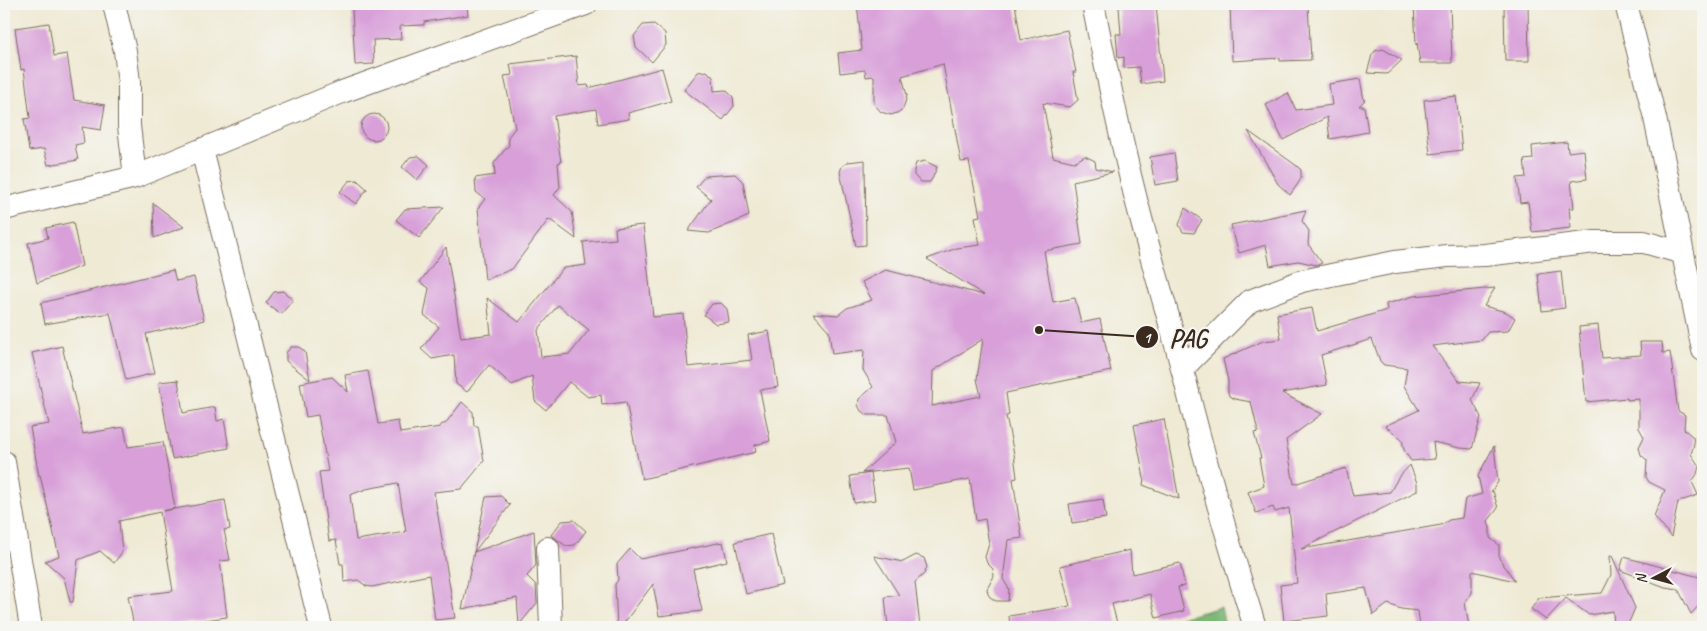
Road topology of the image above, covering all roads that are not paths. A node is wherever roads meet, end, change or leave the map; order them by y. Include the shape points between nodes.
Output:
1 (114, 4) edge
2 (586, 4) edge
3 (1093, 4) edge
4 (1626, 4) edge
5 (202, 150) junction
6 (135, 176) junction
7 (4, 210) edge
8 (1683, 252) junction
9 (1703, 350) edge
10 (1182, 369) junction
11 (4, 462) edge
12 (548, 548) dead end
13 (31, 627) edge
14 (321, 627) edge
15 (551, 627) edge
16 (1255, 627) edge

1 - 6 street via 129,82 129,126
2 - 5 street via 342,92
3 - 10 street via 1142,224
4 - 8 street via 1655,118
5 - 6 street
5 - 14 street
6 - 7 street
8 - 9 street
8 - 10 street via 1644,242 1596,242 1395,262 1302,281 1250,301
10 - 16 street via 1188,400
11 - 13 street
12 - 15 street

